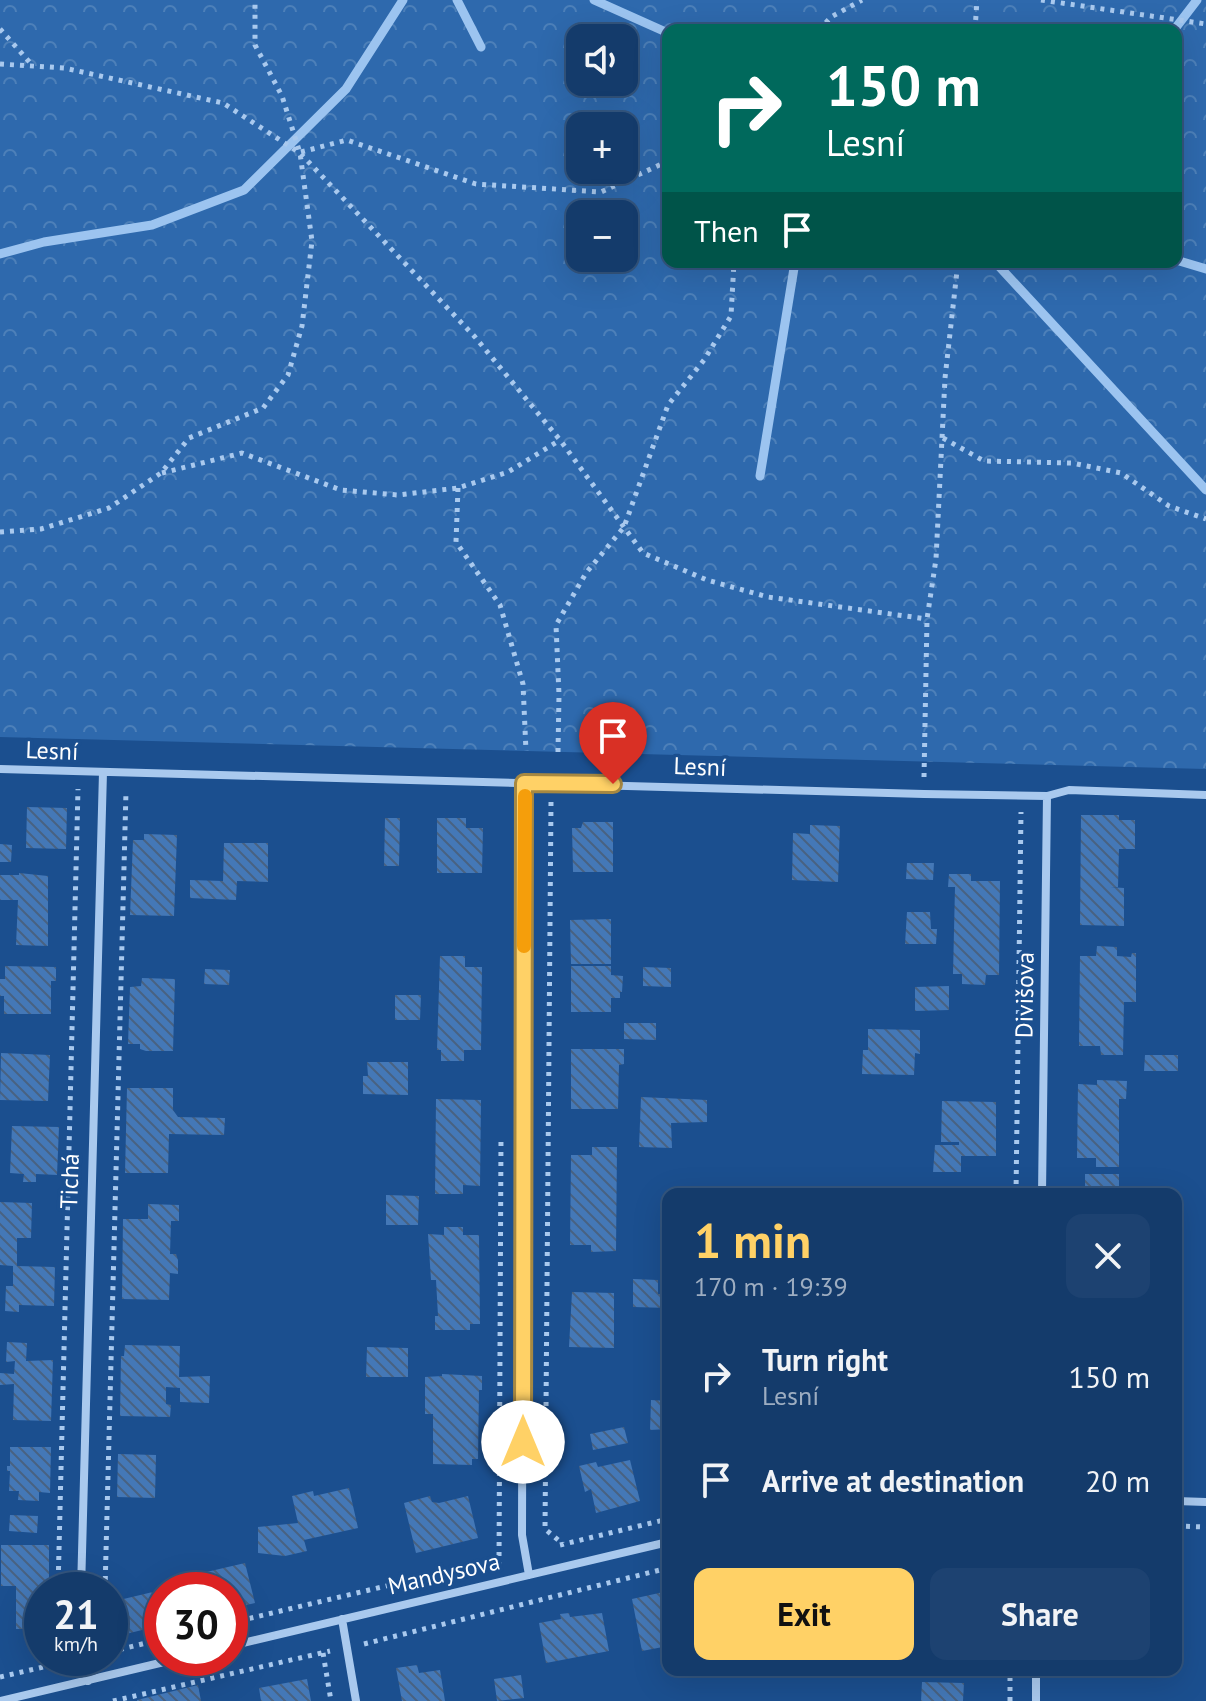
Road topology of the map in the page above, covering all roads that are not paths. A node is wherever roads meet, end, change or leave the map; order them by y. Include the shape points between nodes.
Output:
1 (0, 769) edge
2 (103, 772) junction
3 (524, 783) junction
4 (1206, 795) edge
5 (1047, 796) junction
6 (1042, 1188) edge
7 (1182, 1501) edge
8 (1206, 1502) edge
9 (662, 1543) edge
10 (81, 1572) edge
11 (529, 1575) junction
12 (342, 1619) junction
13 (248, 1642) edge
14 (144, 1667) edge
15 (87, 1676) edge
16 (1036, 1676) edge
17 (88, 1681) junction
18 (0, 1701) edge
19 (356, 1701) edge
20 (1036, 1701) edge

1 - 2 street, Lesní
2 - 3 street, Lesní
2 - 10 street, Tichá
3 - 5 street, Lesní
3 - 11 street via 522,1535
4 - 5 street, Lesní via 1069,790
5 - 6 street, Divišova
7 - 8 street
9 - 11 street, Mandysova
11 - 12 street, Mandysova
12 - 13 street, Mandysova
12 - 19 street
14 - 17 street
15 - 17 street
16 - 20 street
17 - 18 street

